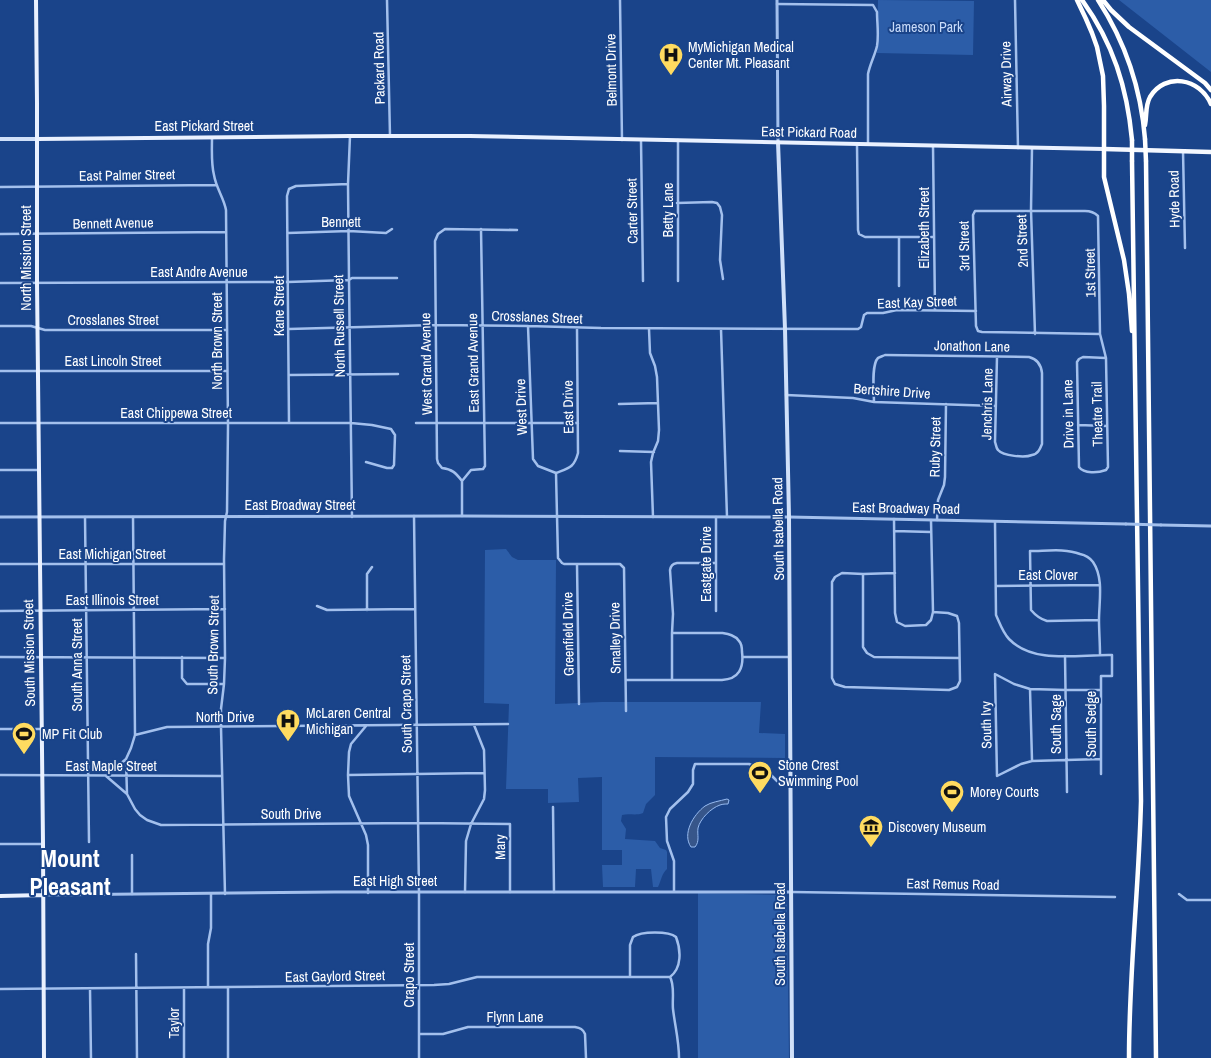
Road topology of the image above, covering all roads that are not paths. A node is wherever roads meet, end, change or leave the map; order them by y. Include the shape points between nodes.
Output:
1 (36, 0) edge
2 (387, 0) edge
3 (620, 0) edge
4 (1015, 0) edge
5 (1077, 0) edge
6 (1082, 0) edge
7 (1098, 0) edge
8 (1103, 0) edge
9 (777, 2) edge
10 (1211, 90) edge
11 (1211, 104) edge
12 (1144, 131) junction
13 (350, 136) junction
14 (390, 136) junction
15 (407, 136) joint
16 (212, 137) junction
17 (0, 139) edge
18 (37, 139) junction
19 (622, 140) junction
20 (641, 140) junction
21 (678, 140) junction
22 (778, 142) junction
23 (857, 144) junction
24 (868, 144) junction
25 (933, 146) junction
26 (1018, 148) junction
27 (1032, 148) junction
28 (1104, 149) junction
29 (1183, 151) junction
30 (1211, 152) edge
31 (348, 184) junction
32 (217, 185) junction
33 (37, 186) junction
34 (0, 187) edge
35 (677, 203) junction
36 (1031, 210) junction
37 (392, 229) dead end
38 (481, 229) junction
39 (517, 230) dead end
40 (349, 231) junction
41 (226, 232) junction
42 (288, 233) junction
43 (0, 234) edge
44 (36, 234) junction
45 (934, 236) junction
46 (899, 237) junction
47 (1185, 248) dead end
48 (397, 278) dead end
49 (723, 279) dead end
50 (348, 280) junction
51 (227, 281) junction
52 (643, 281) dead end
53 (678, 281) dead end
54 (37, 282) junction
55 (288, 282) junction
56 (0, 283) edge
57 (899, 286) dead end
58 (935, 310) junction
59 (976, 311) junction
60 (435, 325) junction
61 (483, 325) junction
62 (0, 326) edge
63 (528, 326) junction
64 (350, 327) junction
65 (38, 328) junction
66 (577, 328) junction
67 (648, 328) junction
68 (289, 329) junction
69 (721, 329) junction
70 (227, 330) junction
71 (785, 330) junction
72 (1035, 334) junction
73 (1100, 334) junction
74 (1134, 345) junction
75 (998, 357) junction
76 (1106, 358) junction
77 (0, 371) edge
78 (38, 371) junction
79 (227, 371) junction
80 (350, 374) junction
81 (398, 374) dead end
82 (289, 375) junction
83 (786, 395) junction
84 (874, 402) junction
85 (658, 403) junction
86 (619, 404) dead end
87 (946, 404) junction
88 (996, 406) junction
89 (484, 422) junction
90 (0, 423) edge
91 (38, 423) junction
92 (228, 423) junction
93 (289, 423) junction
94 (351, 423) junction
95 (416, 423) dead end
96 (437, 423) junction
97 (531, 423) junction
98 (578, 423) junction
99 (1078, 425) junction
100 (1107, 426) junction
101 (998, 451) joint
102 (620, 452) dead end
103 (654, 452) junction
104 (366, 462) dead end
105 (0, 470) edge
106 (39, 470) junction
107 (1106, 470) joint
108 (556, 473) junction
109 (462, 481) junction
110 (352, 516) junction
111 (414, 516) junction
112 (462, 516) junction
113 (557, 516) junction
114 (0, 517) edge
115 (39, 517) junction
116 (85, 517) junction
117 (132, 517) junction
118 (226, 517) junction
119 (600, 517) joint
120 (652, 517) junction
121 (716, 517) junction
122 (727, 517) junction
123 (789, 517) junction
124 (894, 519) junction
125 (931, 520) junction
126 (937, 520) junction
127 (995, 522) junction
128 (1211, 526) edge
129 (894, 532) junction
130 (931, 532) junction
131 (716, 563) junction
132 (0, 564) edge
133 (40, 564) junction
134 (86, 564) junction
135 (133, 564) junction
136 (224, 564) junction
137 (577, 564) junction
138 (372, 567) dead end
139 (895, 573) junction
140 (863, 574) junction
141 (1100, 585) junction
142 (996, 586) junction
143 (1030, 586) junction
144 (317, 606) dead end
145 (225, 609) junction
146 (415, 609) junction
147 (40, 610) junction
148 (87, 610) junction
149 (134, 610) junction
150 (368, 610) junction
151 (0, 611) edge
152 (716, 611) dead end
153 (933, 612) junction
154 (1099, 620) junction
155 (672, 633) junction
156 (1100, 655) junction
157 (135, 656) junction
158 (1065, 656) junction
159 (0, 657) edge
160 (40, 657) junction
161 (87, 657) junction
162 (742, 657) junction
163 (789, 657) junction
164 (182, 658) junction
165 (225, 658) junction
166 (960, 658) junction
167 (626, 680) junction
168 (672, 680) junction
169 (224, 684) junction
170 (1030, 689) junction
171 (1066, 690) junction
172 (1101, 690) junction
173 (579, 704) dead end
174 (626, 711) dead end
175 (508, 724) dead end
176 (417, 725) junction
177 (474, 725) junction
178 (366, 726) junction
179 (220, 727) junction
180 (0, 729) edge
181 (41, 729) junction
182 (135, 735) junction
183 (126, 759) junction
184 (1101, 759) junction
185 (1066, 760) junction
186 (1032, 761) junction
187 (484, 773) junction
188 (348, 774) junction
189 (417, 774) junction
190 (1102, 774) dead end
191 (0, 775) edge
192 (42, 775) junction
193 (88, 776) junction
194 (106, 776) junction
195 (126, 776) junction
196 (222, 776) junction
197 (791, 783) junction
198 (1067, 792) dead end
199 (127, 794) junction
200 (553, 807) dead end
201 (418, 823) junction
202 (222, 824) junction
203 (361, 824) junction
204 (471, 824) junction
205 (488, 824) joint
206 (89, 842) dead end
207 (0, 844) edge
208 (43, 844) junction
209 (132, 855) dead end
210 (674, 891) junction
211 (419, 892) junction
212 (465, 892) junction
213 (510, 892) junction
214 (554, 892) junction
215 (791, 892) junction
216 (368, 893) junction
217 (132, 894) junction
218 (211, 894) junction
219 (225, 894) junction
220 (1179, 894) dead end
221 (43, 895) junction
222 (0, 896) edge
223 (1115, 897) dead end
224 (1211, 900) edge
225 (136, 954) dead end
226 (630, 976) junction
227 (670, 977) junction
228 (419, 985) junction
229 (136, 988) junction
230 (184, 988) junction
231 (208, 988) junction
232 (228, 988) junction
233 (0, 989) edge
234 (44, 989) junction
235 (90, 989) junction
236 (419, 1034) junction
237 (44, 1058) edge
238 (91, 1058) edge
239 (137, 1058) edge
240 (184, 1058) edge
241 (228, 1058) edge
242 (419, 1058) edge
243 (586, 1058) edge
244 (679, 1058) edge
245 (792, 1058) edge
246 (1129, 1058) edge
247 (1156, 1058) edge

1 - 18 main road, North Mission Street
2 - 14 street, Packard Road
3 - 19 street, Belmont Drive
4 - 26 street, Airway Drive
5 - 28 highway via 1094,40 1103,76
6 - 74 highway, bridge via 1103,34 1126,97 1132,140
7 - 12 highway via 1132,68
8 - 10 highway via 1129,26
9 - 22 street, South Isabella Road
9 - 24 street via 875,7 878,42 868,74
11 - 12 highway via 1196,85 1183,81 1167,83 1148,100
12 - 247 highway, bridge
13 - 14 main road, East Pickard Street
13 - 16 main road, East Pickard Street
13 - 31 street, North Russell Street
14 - 15 main road, East Pickard Street
15 - 19 main road, East Pickard Road
16 - 18 main road, East Pickard Street
16 - 32 street, North Brown Street
17 - 18 main road, East Pickard Street
18 - 33 main road, North Mission Street
19 - 20 main road, East Pickard Road
20 - 21 main road, East Pickard Road
20 - 52 street, Carter Street
21 - 22 main road, East Pickard Road
21 - 35 street, Betty Lane
22 - 23 main road, East Pickard Road
22 - 71 main road, South Isabella Road
23 - 24 main road, East Pickard Road
23 - 46 street via 859,234 865,237
24 - 25 main road, East Pickard Road
25 - 26 main road, East Pickard Road
25 - 45 street, Elizabeth Street
26 - 27 main road, East Pickard Road
27 - 28 main road, East Pickard Road
27 - 36 street, 2nd Street
28 - 29 highway, East Pickard Road
28 - 74 highway via 1104,177 1124,260
29 - 30 highway, East Pickard Road
29 - 47 street, Hyde Road
31 - 40 street, North Russell Street
31 - 42 street, Kane Street via 289,189
32 - 33 street, East Palmer Street
32 - 41 street, North Brown Street via 225,203
33 - 34 street, East Palmer Street
33 - 44 main road, North Mission Street
35 - 49 street via 712,202 720,206
35 - 53 street, Betty Lane
36 - 59 street, 3rd Street via 975,211
36 - 72 street, 2nd Street
36 - 73 street, 1st Street via 1085,211 1098,216
37 - 40 street, Bennett via 386,233
38 - 39 street
38 - 60 street, West Grand Avenue via 450,228 438,234 435,242
38 - 61 street, East Grand Avenue
40 - 42 street, Bennett
40 - 50 street, North Russell Street
41 - 44 street, Bennett Avenue
41 - 51 street, North Brown Street
42 - 55 street, Kane Street
43 - 44 street, Bennett Avenue
44 - 54 main road, North Mission Street
45 - 46 street
45 - 58 street, Elizabeth Street
46 - 57 street
48 - 50 street, East Andre Avenue
50 - 55 street, East Andre Avenue
50 - 64 street, North Russell Street
51 - 54 street, East Andre Avenue
51 - 55 street, East Andre Avenue
51 - 70 street, North Brown Street
54 - 56 street, East Andre Avenue
54 - 65 main road, North Mission Street
55 - 68 street, Kane Street
58 - 59 street, East Kay Street
58 - 71 street, East Kay Street via 868,313 858,329
59 - 72 street, East Kay Street via 976,326 980,332
60 - 61 street, Crosslanes Street
60 - 64 street, Crosslanes Street
60 - 96 street, West Grand Avenue
61 - 63 street, Crosslanes Street
61 - 89 street, East Grand Avenue
62 - 65 street, Crosslanes Street
63 - 66 street, Crosslanes Street
63 - 97 street, West Drive
64 - 68 street, Crosslanes Street
64 - 80 street, North Russell Street
65 - 70 street, Crosslanes Street
65 - 78 main road, North Mission Street
66 - 67 street, Crosslanes Street
66 - 98 street, East Drive
67 - 69 street, Crosslanes Street
67 - 85 street via 650,353 657,371
68 - 82 street, Kane Street
69 - 71 street, Crosslanes Street
69 - 122 street
70 - 79 street, North Brown Street
71 - 83 main road, South Isabella Road
72 - 73 street, East Kay Street
73 - 76 street, 1st Street
74 - 246 highway via 1141,801
75 - 84 street, Jonathon Lane via 885,355 875,363
75 - 88 street, Jenchris Lane
75 - 101 street, Jonathon Lane via 1034,358 1042,373 1042,444 1038,452 1010,456
76 - 99 street, Drive in Lane via 1083,357 1077,362
76 - 100 street, Theatre Trail
77 - 78 street, East Lincoln Street
78 - 79 street, East Lincoln Street
78 - 91 main road, North Mission Street
79 - 92 street, North Brown Street
80 - 81 street
80 - 82 street
80 - 94 street, North Russell Street
82 - 93 street, Kane Street
83 - 84 street, Bertshire Drive
83 - 123 main road, South Isabella Road
84 - 87 street, Bertshire Drive
85 - 86 street
85 - 103 street via 659,436
87 - 88 street, Bertshire Drive
87 - 126 street, Ruby Street via 945,477 938,500
88 - 101 street, Jenchris Lane via 995,442
89 - 96 street
89 - 97 street
89 - 109 street, East Grand Avenue via 485,466 471,470
90 - 91 street, East Chippewa Street
91 - 92 street, East Chippewa Street
91 - 106 main road, North Mission Street
92 - 93 street, East Chippewa Street
92 - 118 street, North Brown Street
93 - 94 street, East Chippewa Street
94 - 104 street, East Chippewa Street via 391,429 395,435 392,468
94 - 110 street, North Russell Street
95 - 96 street
96 - 109 street, West Grand Avenue via 438,463 456,473
97 - 98 street
97 - 108 street, West Drive via 533,459 538,466
98 - 108 street, East Drive via 576,461 570,468
99 - 100 street
99 - 107 street, Drive in Lane via 1078,467 1084,471
100 - 107 street, Theatre Trail
102 - 103 street
103 - 120 street via 651,462
105 - 106 street
106 - 115 main road, North Mission Street
108 - 113 street
109 - 112 street
110 - 111 street, East Broadway Street
110 - 118 street, East Broadway Street
111 - 112 street, East Broadway Street
111 - 146 street, South Crapo Street
112 - 113 street, East Broadway Street
113 - 119 street, East Broadway Street
113 - 137 street via 558,558 562,563
114 - 115 street, East Broadway Street
115 - 116 street, East Broadway Street
115 - 133 main road, South Mission Street
116 - 117 street, East Broadway Street
116 - 134 street, South Anna Street
117 - 118 street, East Broadway Street
117 - 135 street
118 - 136 street, South Brown Street
119 - 120 street, East Broadway Road
120 - 121 street, East Broadway Road
121 - 122 street, East Broadway Road
121 - 131 street, Eastgate Drive
122 - 123 street, East Broadway Road
123 - 124 street, East Broadway Road
123 - 163 main road, South Isabella Road
124 - 125 street, East Broadway Road
124 - 129 street
125 - 126 street, East Broadway Road
125 - 130 street
126 - 127 street, East Broadway Road
127 - 128 street, East Broadway Road, bridge
127 - 142 street
129 - 130 street
129 - 139 street
130 - 153 street
131 - 152 street, Eastgate Drive
131 - 155 street via 677,563 671,566
132 - 133 street, East Michigan Street
133 - 134 street, East Michigan Street
133 - 147 main road, South Mission Street
134 - 135 street, East Michigan Street
134 - 148 street, South Anna Street
135 - 136 street, East Michigan Street
135 - 149 street
136 - 145 street, South Brown Street
137 - 167 street, Smalley Drive via 622,566
137 - 173 street, Greenfield Drive
138 - 150 street via 367,574
139 - 140 street
139 - 153 street via 897,622 905,626 926,625
140 - 166 street via 863,647 867,653 874,657
140 - 166 street via 842,573 832,582 832,678 835,684 949,690 957,687 960,681
141 - 143 street, East Clover
141 - 143 street via 1093,562 1086,556 1069,551 1030,551
141 - 154 street
142 - 143 street, East Clover
142 - 158 street via 996,615 1010,640 1038,655
143 - 154 street via 1031,610 1040,619
144 - 150 street via 327,610
145 - 149 street, East Illinois Street
145 - 165 street, South Brown Street
146 - 150 street
146 - 176 street, South Crapo Street
147 - 148 street, East Illinois Street
147 - 151 street, East Illinois Street
147 - 160 main road, South Mission Street
148 - 149 street, East Illinois Street
148 - 161 street, South Anna Street
149 - 157 street
153 - 166 street via 956,616
154 - 156 street
155 - 162 street via 728,634 742,645
155 - 168 street
156 - 158 street
156 - 172 street, South Sedge via 1112,655 1112,676 1101,676
157 - 161 street
157 - 164 street
157 - 182 street
158 - 171 street, South Sage
159 - 160 street
160 - 161 street
160 - 181 main road, South Mission Street
161 - 193 street, South Anna Street
162 - 163 street
162 - 168 street via 740,671 732,678
163 - 197 main road, South Isabella Road
164 - 165 street
164 - 169 street via 182,678 187,684
165 - 169 street, South Brown Street
167 - 168 street
167 - 174 street, Smalley Drive
169 - 179 street, South Brown Street
170 - 171 street
170 - 186 street
170 - 186 street, South Ivy via 996,674 997,776
171 - 172 street
171 - 185 street, South Sage
172 - 184 street, South Sedge
175 - 177 street, North Drive
176 - 177 street, North Drive
176 - 178 street, North Drive
176 - 189 street, South Crapo Street
177 - 187 street via 484,750
178 - 179 street, North Drive
178 - 188 street via 351,744
179 - 182 street, North Drive via 167,726
179 - 196 street, South Brown Street
180 - 181 street
181 - 192 main road, South Mission Street
182 - 183 street
183 - 194 street
183 - 195 street
184 - 185 street
184 - 190 street, South Sedge
185 - 186 street
185 - 198 street, South Sage
187 - 189 street
187 - 204 street via 484,799
188 - 189 street
188 - 203 street via 349,796
189 - 201 street, South Crapo Street
191 - 192 street, East Maple Street
192 - 193 street, East Maple Street
192 - 208 main road, South Mission Street
193 - 194 street, East Maple Street
193 - 206 street, South Anna Street
194 - 195 street, East Maple Street
194 - 199 street
195 - 196 street, East Maple Street
195 - 199 street, South Drive
196 - 202 street, South Brown Street
197 - 210 street via 778,782 768,772 749,764 695,764 693,784 666,817 667,841 674,861
197 - 215 main road, South Isabella Road
199 - 202 street, South Drive via 140,815 154,824
200 - 214 street
201 - 203 street, South Drive
201 - 204 street, South Drive
201 - 211 street, South Crapo Street
202 - 203 street, South Drive
202 - 219 street, South Brown Street
203 - 216 street via 368,845
204 - 205 street, South Drive
204 - 212 street via 466,841
205 - 213 street, Mary via 510,824
207 - 208 street
208 - 221 main road, South Mission Street
209 - 217 street
210 - 214 street, East High Street
210 - 215 street, East High Street
211 - 212 street, East High Street
211 - 216 street, East High Street
211 - 228 street, Crapo Street
212 - 213 street, East High Street
213 - 214 street, East High Street
215 - 223 street, East Remus Road
215 - 245 main road, South Isabella Road
216 - 219 street, East High Street
217 - 218 street, East High Street
217 - 221 street, East High Street
218 - 219 street, East High Street
218 - 231 street
220 - 224 street via 1188,900
221 - 222 main road, East High Street
221 - 234 main road, South Mission Street
225 - 229 street
226 - 227 street, East Gaylord Street
226 - 227 street via 633,937 637,934 669,934 676,937 679,950 678,968
226 - 228 street, East Gaylord Street via 476,977 449,984
227 - 244 street
228 - 232 street, East Gaylord Street
228 - 236 street, Crapo Street
229 - 230 street, East Gaylord Street
229 - 235 street, East Gaylord Street
229 - 239 street
230 - 231 street, East Gaylord Street
230 - 240 street, Taylor
231 - 232 street, East Gaylord Street
232 - 241 street
233 - 234 street, East Gaylord Street
234 - 235 street, East Gaylord Street
234 - 237 main road, South Mission Street
235 - 238 street
236 - 242 street, Crapo Street
236 - 243 street, Flynn Lane via 443,1034 470,1027 579,1028 585,1034

